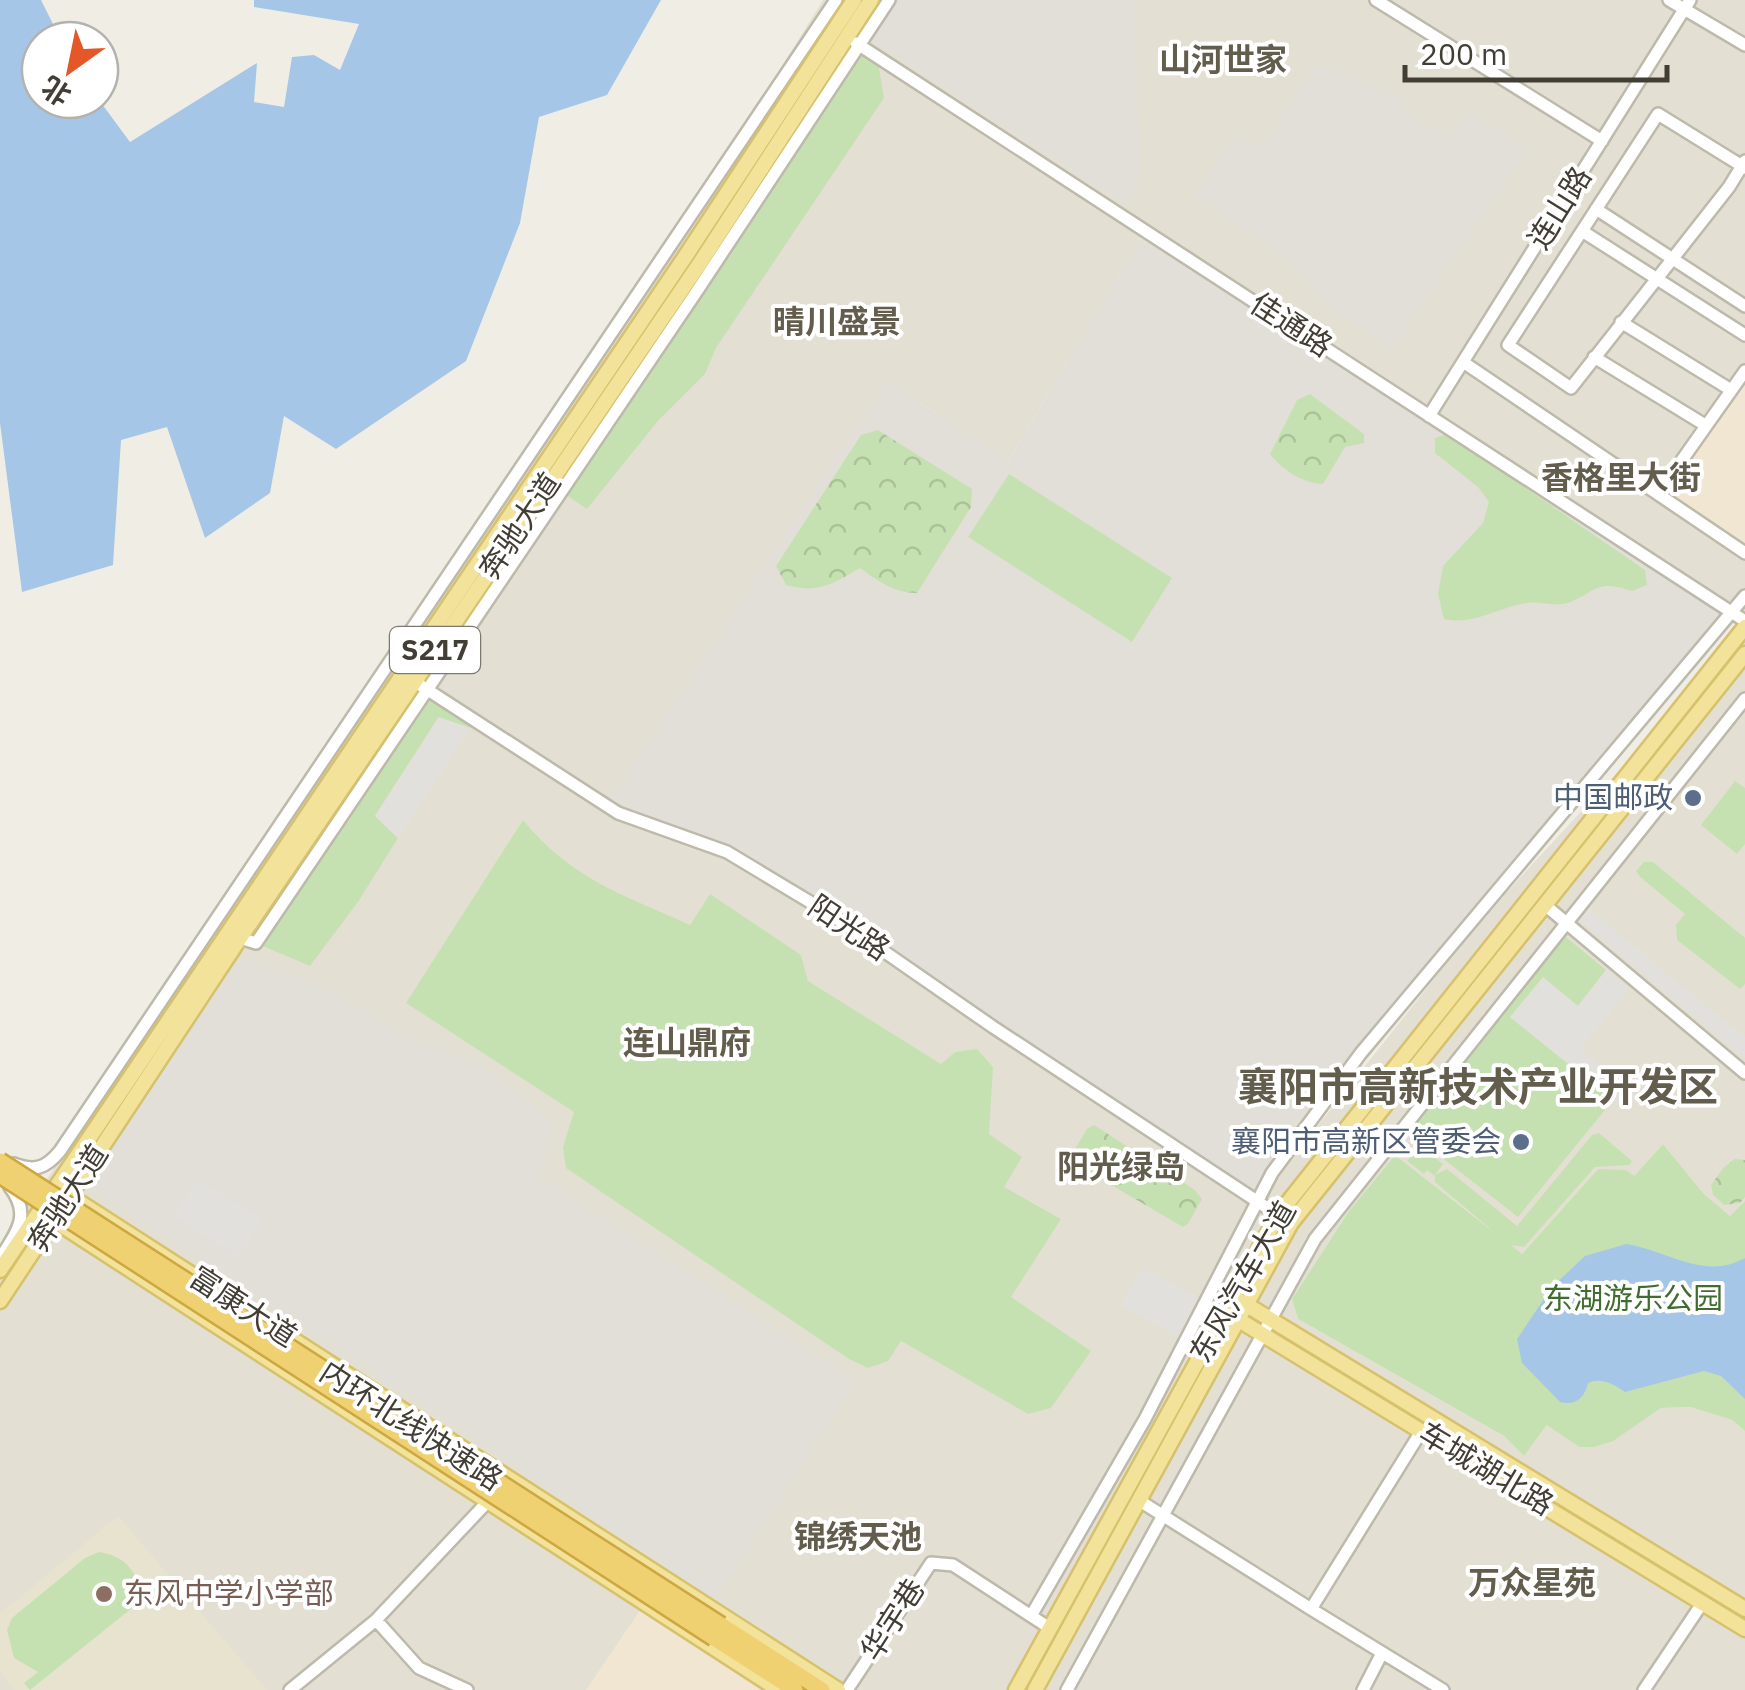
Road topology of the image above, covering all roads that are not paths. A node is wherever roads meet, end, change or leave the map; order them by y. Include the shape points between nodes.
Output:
1 (836, 0) edge
2 (854, 0) edge
3 (871, 0) edge
4 (888, 0) edge
5 (1376, 0) edge
6 (1669, 0) edge
7 (1687, 5) edge
8 (848, 38) junction
9 (1745, 45) edge
10 (1602, 141) junction
11 (1744, 165) edge
12 (1596, 210) junction
13 (1582, 231) junction
14 (1671, 258) junction
15 (1655, 278) junction
16 (1745, 306) edge
17 (1621, 322) junction
18 (1745, 335) edge
19 (1594, 356) junction
20 (1463, 362) junction
21 (1745, 371) edge
22 (1730, 390) junction
23 (1429, 416) junction
24 (1704, 426) junction
25 (1658, 494) junction
26 (1745, 552) edge
27 (1745, 596) edge
28 (1732, 612) junction
29 (1745, 624) edge
30 (1745, 654) edge
31 (414, 681) junction
32 (1745, 699) edge
33 (314, 774) junction
34 (328, 784) junction
35 (1545, 905) junction
36 (1567, 923) junction
37 (1745, 1073) edge
38 (5, 1160) edge
39 (3, 1181) edge
40 (54, 1186) junction
41 (69, 1196) junction
42 (1258, 1202) junction
43 (38, 1211) junction
44 (1278, 1214) junction
45 (54, 1220) junction
46 (0, 1259) edge
47 (0, 1270) edge
48 (1233, 1296) junction
49 (0, 1301) edge
50 (1247, 1304) junction
51 (1232, 1316) junction
52 (1271, 1318) junction
53 (1262, 1334) junction
54 (1422, 1430) junction
55 (506, 1475) junction
56 (1140, 1501) junction
57 (488, 1502) junction
58 (1162, 1515) junction
59 (1703, 1602) junction
60 (1311, 1609) junction
61 (1745, 1609) edge
62 (1031, 1616) junction
63 (376, 1620) junction
64 (1048, 1628) junction
65 (1745, 1629) edge
66 (1382, 1653) junction
67 (290, 1690) edge
68 (467, 1690) edge
69 (779, 1690) edge
70 (796, 1690) edge
71 (822, 1690) edge
72 (838, 1690) edge
73 (847, 1690) edge
74 (1016, 1690) edge
75 (1035, 1690) edge
76 (1067, 1690) edge
77 (1364, 1690) edge
78 (1443, 1690) edge
79 (1644, 1690) edge

1 - 33 street
2 - 8 main road, 奔驰大道 / S217
3 - 8 main road, 奔驰大道 / S217
4 - 8 street
5 - 10 street
6 - 7 street
7 - 9 street
7 - 10 street, 连山路
8 - 23 street, 佳通路
8 - 31 main road, 奔驰大道 / S217
8 - 31 street via 697,290
10 - 20 street, 连山路
11 - 12 street via 1658,114
11 - 14 street
12 - 13 street
12 - 14 street
13 - 15 street
13 - 19 street via 1508,345 1571,388
14 - 15 street
14 - 16 street
15 - 17 street
15 - 18 street
17 - 19 street
17 - 22 street
19 - 24 street
20 - 23 street, 连山路
20 - 25 street
21 - 22 street
22 - 24 street
23 - 28 street, 佳通路
24 - 25 street
25 - 26 street
27 - 28 street
28 - 29 street, 佳通路
28 - 42 street via 1361,1053
29 - 44 main road, 东风汽车大道
30 - 35 main road, 东风汽车大道
31 - 34 main road, 奔驰大道 / S217
31 - 41 main road, 奔驰大道 / S217
31 - 42 street, 阳光路 via 618,813 728,852 830,914
32 - 36 street
33 - 34 street
33 - 38 street via 60,1151 36,1169
34 - 40 main road, 奔驰大道 / S217
35 - 36 street
35 - 50 main road, 东风汽车大道 via 1291,1224
36 - 37 street
36 - 52 street via 1315,1239
38 - 40 main road, 富康大道
38 - 71 highway, 内环北线快速路, bridge
39 - 43 main road, 富康大道
39 - 46 street via 22,1207 22,1223
39 - 70 highway, 内环北线快速路, bridge
40 - 41 main road, 富康大道
40 - 43 main road, 奔驰大道 / S217
41 - 45 main road, 奔驰大道 / S217
41 - 55 main road, 富康大道
42 - 44 street, 阳光路
42 - 62 street
43 - 45 main road, 富康大道
43 - 47 main road, 奔驰大道 / S217
44 - 48 main road, 东风汽车大道
45 - 49 main road, 奔驰大道 / S217
45 - 57 main road, 富康大道
48 - 50 main road, 车城湖北路
48 - 51 main road, 东风汽车大道
50 - 51 main road, 东风汽车大道
50 - 52 main road, 车城湖北路
51 - 53 main road, 车城湖北路
51 - 56 main road, 东风汽车大道
51 - 64 main road, 东风汽车大道
52 - 53 street
52 - 61 main road, 车城湖北路
53 - 54 main road, 车城湖北路
53 - 58 street
54 - 59 main road, 车城湖北路
54 - 60 street
55 - 57 street
55 - 72 main road, 富康大道
56 - 58 street
56 - 75 main road, 东风汽车大道
57 - 63 street
57 - 69 main road, 富康大道
58 - 60 street
58 - 76 street
59 - 65 main road, 车城湖北路
59 - 79 street
60 - 66 street
62 - 64 street, 华宇巷
62 - 73 street, 华宇巷 via 953,1565 931,1563
63 - 67 street
63 - 68 street via 419,1668
64 - 74 main road, 东风汽车大道
66 - 77 street
66 - 78 street

